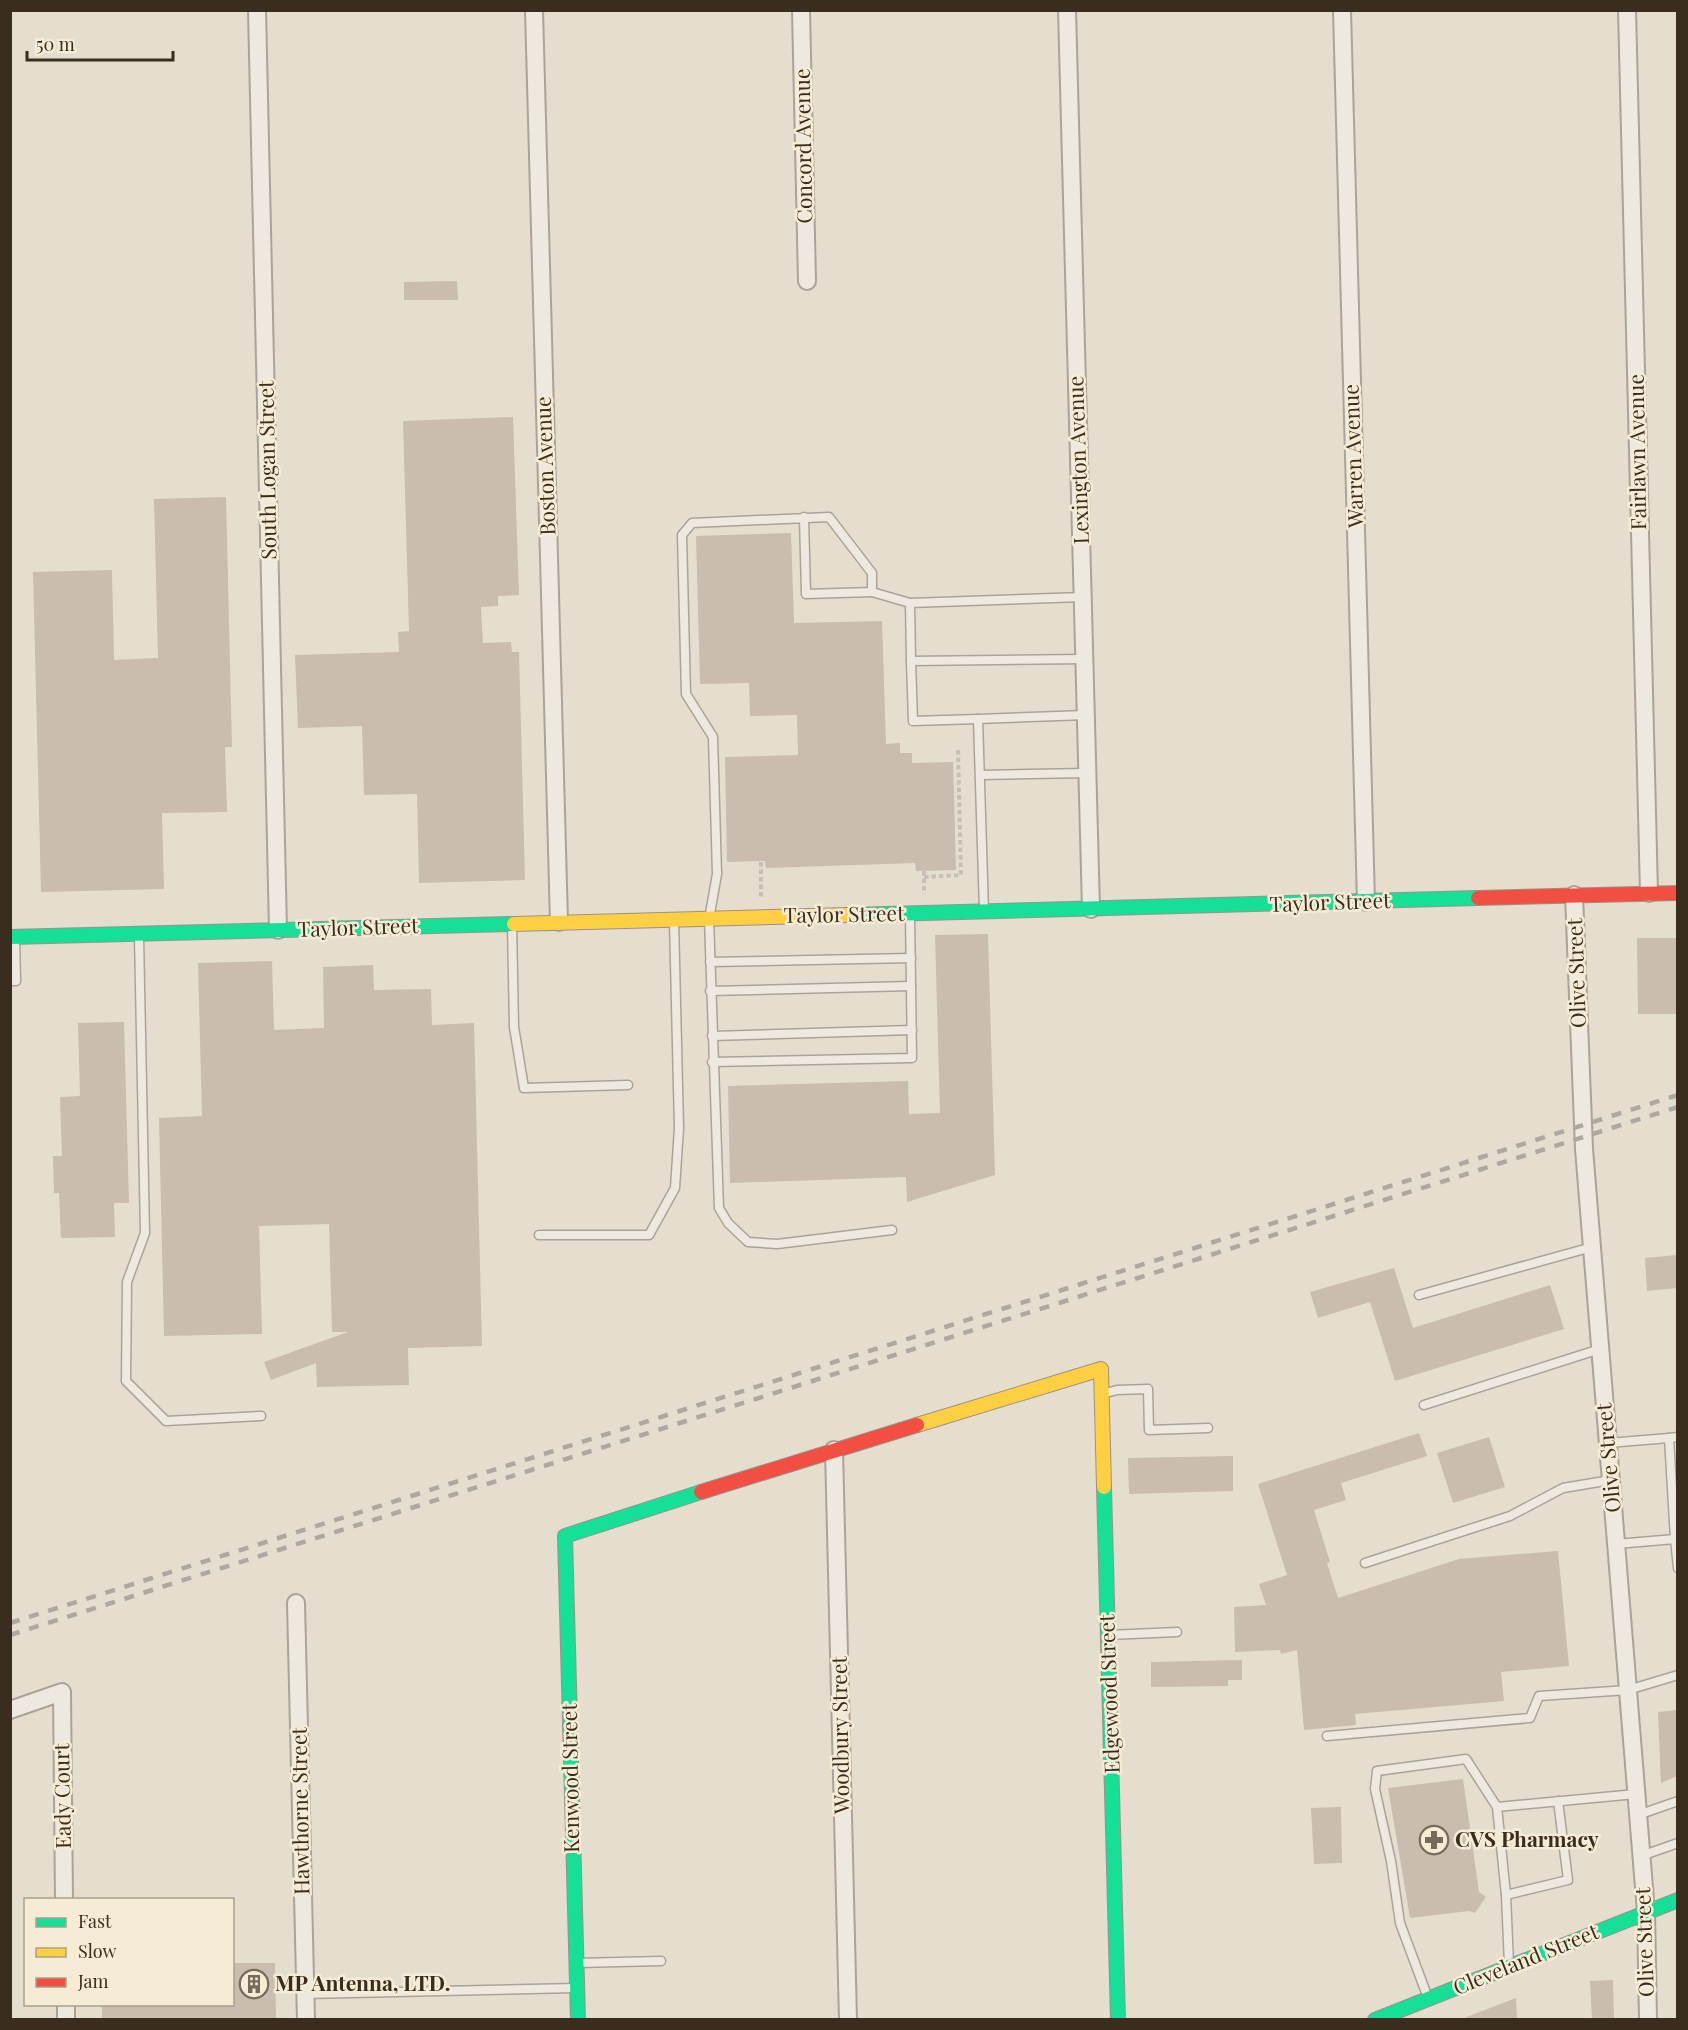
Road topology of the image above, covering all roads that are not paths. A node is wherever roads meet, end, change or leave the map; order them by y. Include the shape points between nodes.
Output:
1 (257, 10) edge
2 (534, 10) edge
3 (801, 10) edge
4 (1067, 10) edge
5 (1342, 10) edge
6 (1627, 10) edge
7 (807, 281) dead end
8 (804, 517) junction
9 (872, 592) junction
10 (1083, 597) junction
11 (910, 603) junction
12 (1084, 659) junction
13 (911, 661) junction
14 (1086, 715) junction
15 (978, 719) junction
16 (1087, 773) junction
17 (981, 776) junction
18 (1649, 893) junction
19 (1677, 893) edge
20 (1574, 895) junction
21 (1366, 902) junction
22 (1091, 909) junction
23 (984, 912) junction
24 (910, 914) junction
25 (709, 919) junction
26 (674, 920) junction
27 (559, 922) junction
28 (512, 924) junction
29 (278, 930) junction
30 (139, 933) junction
31 (13, 937) edge
32 (911, 958) junction
33 (710, 962) junction
34 (10, 981) edge
35 (911, 986) junction
36 (711, 991) junction
37 (912, 1030) junction
38 (712, 1035) junction
39 (712, 1062) junction
40 (628, 1085) dead end
41 (892, 1230) dead end
42 (539, 1235) dead end
43 (1592, 1247) junction
44 (1419, 1294) dead end
45 (1600, 1349) junction
46 (1102, 1394) junction
47 (1424, 1405) dead end
48 (261, 1416) dead end
49 (1208, 1428) dead end
50 (1673, 1438) edge
51 (1608, 1443) junction
52 (834, 1450) junction
53 (1611, 1480) junction
54 (1675, 1539) junction
55 (1616, 1544) junction
56 (1365, 1563) dead end
57 (1677, 1568) edge
58 (296, 1604) dead end
59 (1177, 1632) dead end
60 (1108, 1635) junction
61 (1677, 1675) edge
62 (1628, 1690) junction
63 (10, 1710) edge
64 (1327, 1736) dead end
65 (1636, 1794) junction
66 (1558, 1801) junction
67 (1677, 1801) edge
68 (1497, 1807) junction
69 (1638, 1815) junction
70 (1677, 1843) edge
71 (1641, 1856) junction
72 (1506, 1895) junction
73 (64, 1898) edge
74 (1677, 1900) edge
75 (1646, 1912) junction
76 (662, 1960) dead end
77 (576, 1963) junction
78 (1509, 1966) junction
79 (577, 1988) junction
80 (305, 1994) junction
81 (1428, 1998) junction
82 (1381, 2018) edge
83 (306, 2019) edge
84 (578, 2019) edge
85 (848, 2019) edge
86 (1118, 2019) edge
87 (1648, 2019) edge

1 - 29 street, South Logan Street
2 - 27 street, Boston Avenue
3 - 7 street, Concord Avenue
4 - 10 street, Lexington Avenue
5 - 21 street, Warren Avenue
6 - 18 street, Fairlawn Avenue
8 - 9 lane via 829,517 872,573
8 - 9 lane via 806,594
8 - 25 lane via 692,523 682,535 686,694 713,737 717,874
9 - 11 lane
10 - 11 lane
10 - 12 street, Lexington Avenue
11 - 13 lane
12 - 13 lane
12 - 14 street, Lexington Avenue
13 - 15 lane via 913,721
14 - 15 lane
14 - 16 street, Lexington Avenue
15 - 17 lane
16 - 17 lane
16 - 22 street, Lexington Avenue
17 - 23 lane
18 - 19 street, Taylor Street
18 - 20 street, Taylor Street
20 - 21 street, Taylor Street
20 - 43 street, Olive Street via 1583,1137
21 - 22 street, Taylor Street
22 - 23 street, Taylor Street
23 - 24 street, Taylor Street
24 - 25 street, Taylor Street
24 - 32 lane
25 - 26 street, Taylor Street
25 - 33 lane
26 - 27 street, Taylor Street
26 - 42 lane via 679,1128 675,1188 649,1235
27 - 28 street, Taylor Street
28 - 29 street, Taylor Street
28 - 40 lane via 514,1027 524,1088
29 - 30 street, Taylor Street
30 - 31 street, Taylor Street
30 - 48 lane via 145,1233 127,1282 126,1381 166,1421
31 - 34 lane via 16,981
32 - 33 lane
32 - 35 lane
33 - 36 lane
35 - 36 lane
35 - 37 lane
36 - 38 lane
37 - 38 lane
37 - 39 lane via 912,1058
38 - 39 lane
39 - 41 lane via 719,1208 748,1242 777,1244
43 - 44 lane
43 - 45 street, Olive Street
45 - 47 lane
45 - 51 street, Olive Street
46 - 49 lane via 1148,1389 1149,1430
46 - 52 street, Edgewood Street via 1101,1369
46 - 60 street, Edgewood Street
50 - 51 lane
50 - 54 lane
51 - 53 street, Olive Street
52 - 77 street, Kenwood Street via 565,1536
52 - 85 street, Woodbury Street
53 - 55 street, Olive Street
53 - 56 lane via 1563,1488 1510,1516
54 - 55 lane
54 - 57 lane
55 - 62 street, Olive Street
58 - 80 street, Hawthorne Street
59 - 60 lane
60 - 86 street, Edgewood Street
61 - 62 lane
62 - 64 lane via 1539,1696 1530,1718
62 - 65 street, Olive Street
63 - 73 street, Eady Court via 62,1692
65 - 66 lane
65 - 69 street, Olive Street
66 - 68 lane
66 - 72 lane via 1568,1880
67 - 69 lane
68 - 72 lane
68 - 81 lane via 1466,1759 1377,1771 1375,1789 1400,1923
69 - 71 street, Olive Street
70 - 71 lane
71 - 75 street, Olive Street
72 - 78 lane
74 - 75 street, Cleveland Street
75 - 78 street, Cleveland Street
75 - 87 street, Olive Street
76 - 77 lane
77 - 79 street, Kenwood Street
78 - 81 street, Cleveland Street
79 - 80 lane
79 - 84 street, Kenwood Street
80 - 83 street, Hawthorne Street
81 - 82 street, Cleveland Street

